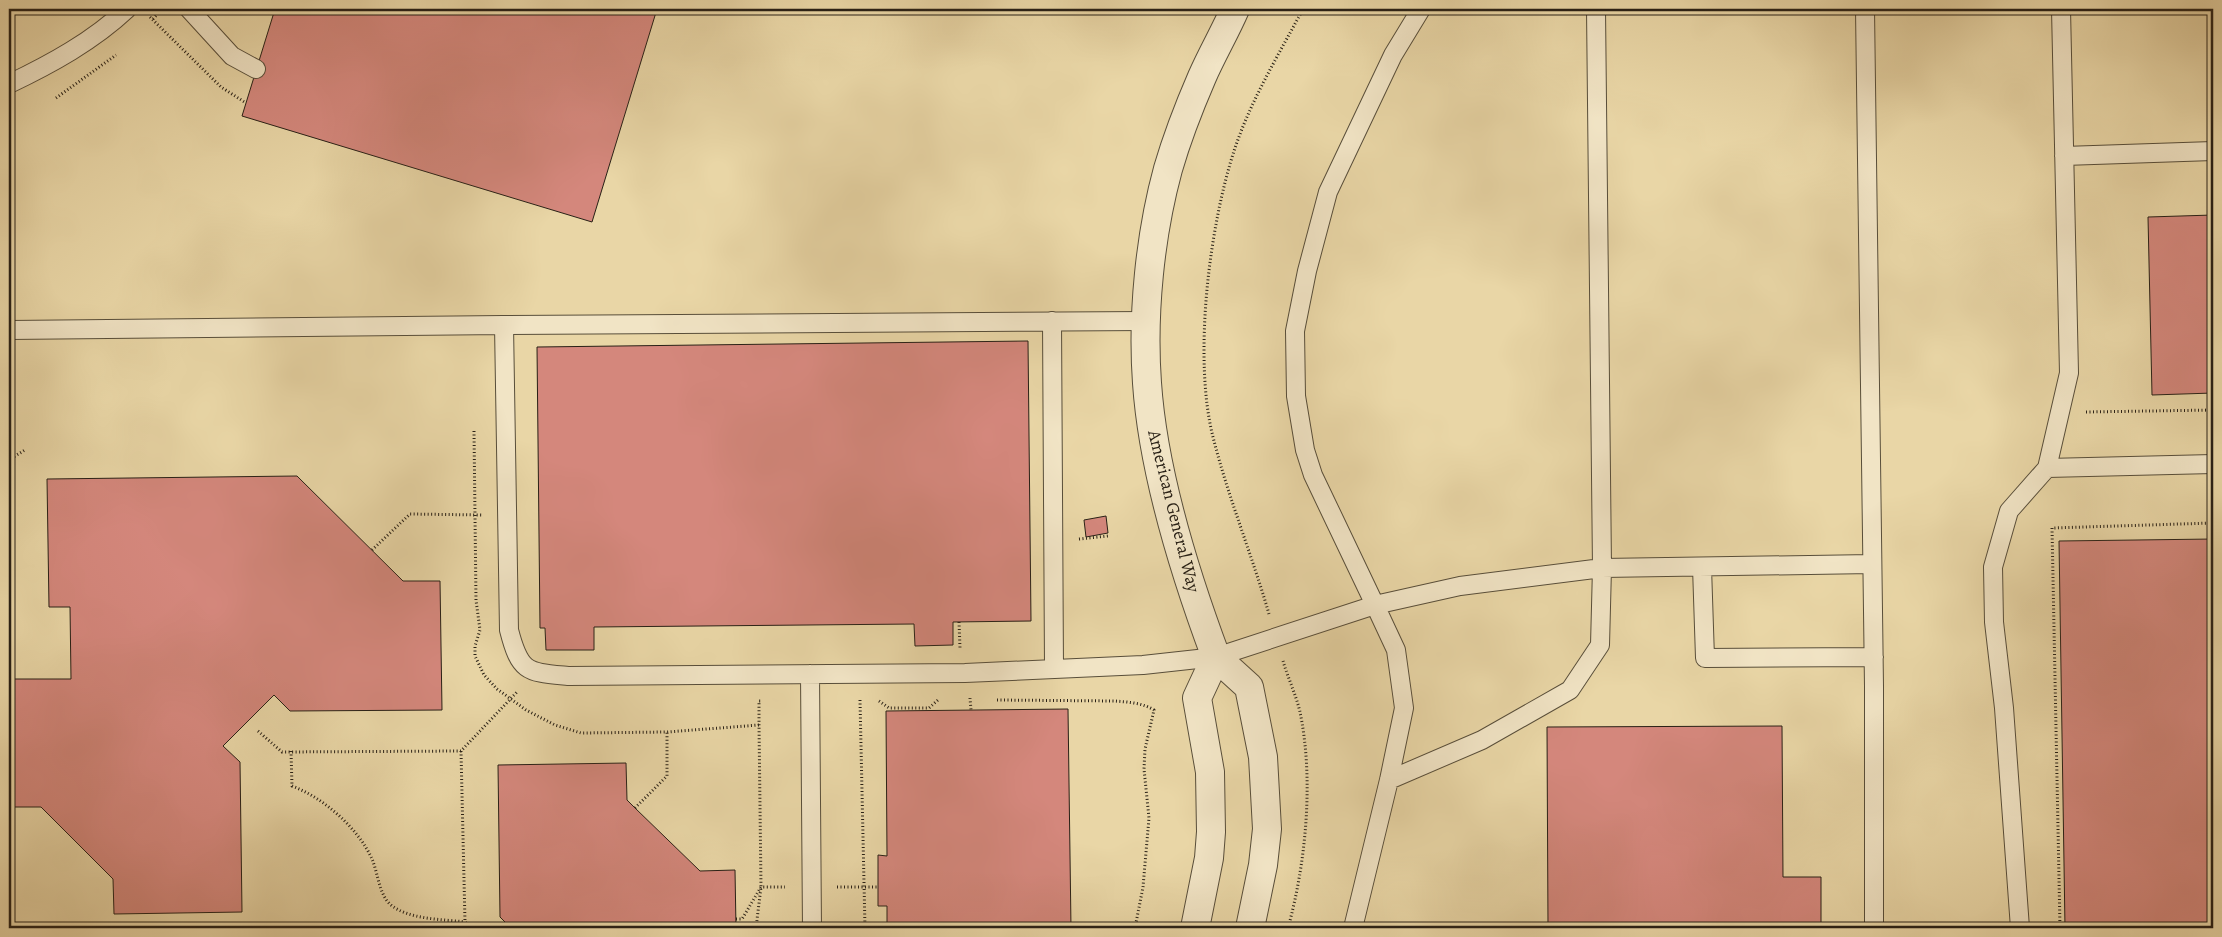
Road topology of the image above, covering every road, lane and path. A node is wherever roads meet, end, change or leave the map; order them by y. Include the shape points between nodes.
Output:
1 (127, 9) edge
2 (189, 9) edge
3 (1235, 9) edge
4 (1303, 9) edge
5 (1421, 9) edge
6 (1596, 9) edge
7 (1865, 9) edge
8 (2061, 9) edge
9 (145, 15) dead end
10 (256, 69) dead end
11 (9, 84) edge
12 (246, 103) dead end
13 (2213, 151) edge
14 (2064, 156) junction
15 (1052, 321) junction
16 (1146, 321) junction
17 (504, 324) junction
18 (9, 330) edge
19 (2213, 410) edge
20 (2060, 412) junction
21 (474, 431) dead end
22 (25, 450) dead end
23 (2213, 464) edge
24 (2047, 468) junction
25 (475, 515) junction
26 (507, 515) junction
27 (2213, 523) edge
28 (372, 550) dead end
29 (1872, 564) junction
30 (1702, 567) junction
31 (1602, 568) junction
32 (9, 594) edge
33 (1375, 605) junction
34 (1276, 637) junction
35 (1216, 657) junction
36 (1874, 658) junction
37 (1054, 667) junction
38 (535, 673) junction
39 (810, 674) junction
40 (511, 699) junction
41 (940, 699) dead end
42 (810, 700) junction
43 (860, 700) junction
44 (869, 700) dead end
45 (878, 700) dead end
46 (962, 700) dead end
47 (980, 700) dead end
48 (989, 700) dead end
49 (759, 725) junction
50 (258, 731) dead end
51 (667, 732) junction
52 (292, 751) junction
53 (461, 751) junction
54 (1389, 780) junction
55 (635, 808) dead end
56 (465, 922) junction
57 (471, 928) edge
58 (756, 928) edge
59 (812, 928) edge
60 (866, 928) edge
61 (1135, 928) edge
62 (1194, 928) edge
63 (1250, 928) edge
64 (1288, 928) edge
65 (1352, 928) edge
66 (1874, 928) edge
67 (2020, 928) edge
68 (2060, 928) edge

1 - 11 lane via 82,44
2 - 10 lane via 232,56
3 - 16 street, American General Way via 1192,99 1168,170 1152,255
4 - 34 path via 1253,104 1235,147 1221,198 1206,308 1206,394 1213,437
5 - 33 lane via 1393,55 1328,192 1295,331 1296,396 1305,450 1313,476
6 - 31 lane
7 - 29 lane
8 - 14 lane
9 - 12 path via 153,19 221,87
13 - 14 lane
14 - 20 lane via 2069,373
15 - 16 lane
15 - 17 lane
15 - 37 lane
16 - 35 street, American General Way via 1147,383 1160,469 1198,608
17 - 18 lane
17 - 26 lane
19 - 20 path
20 - 24 lane
21 - 25 path
22 - 32 path via 10,459
23 - 24 lane
24 - 67 lane via 2009,511 1993,567 1994,622 2004,708
25 - 26 path
25 - 28 path via 410,514
25 - 40 path via 476,600 480,630 475,656 484,675
26 - 38 lane via 509,630 519,659
27 - 68 path via 2052,528
29 - 30 lane
29 - 36 lane
30 - 31 lane
30 - 36 lane via 1705,658
31 - 33 lane via 1460,586
31 - 54 lane via 1600,645 1570,690 1482,740
33 - 34 lane
33 - 54 lane via 1396,650 1404,708
34 - 35 lane
34 - 64 path via 1300,711 1306,762 1306,816
35 - 37 lane via 1143,665
35 - 62 street via 1197,698 1210,772 1211,815 1209,858
35 - 63 street via 1249,687 1263,757 1267,829
36 - 66 lane
37 - 39 lane via 975,672
38 - 39 lane via 568,676
38 - 40 path
39 - 42 lane
40 - 51 path via 568,731
40 - 53 path
41 - 45 path via 929,708 889,708
42 - 43 path
42 - 49 path via 759,701
42 - 59 lane
43 - 44 path
43 - 60 path
46 - 47 path
48 - 61 path via 1122,702 1149,706 1154,710 1145,749 1149,818 1143,887
49 - 51 path
49 - 58 path via 761,887
50 - 52 path via 282,752
51 - 55 path via 667,776
52 - 53 path
52 - 56 path via 292,786 318,801 358,835 372,859 390,904 403,912 423,917
53 - 56 path
54 - 65 lane
56 - 57 path

